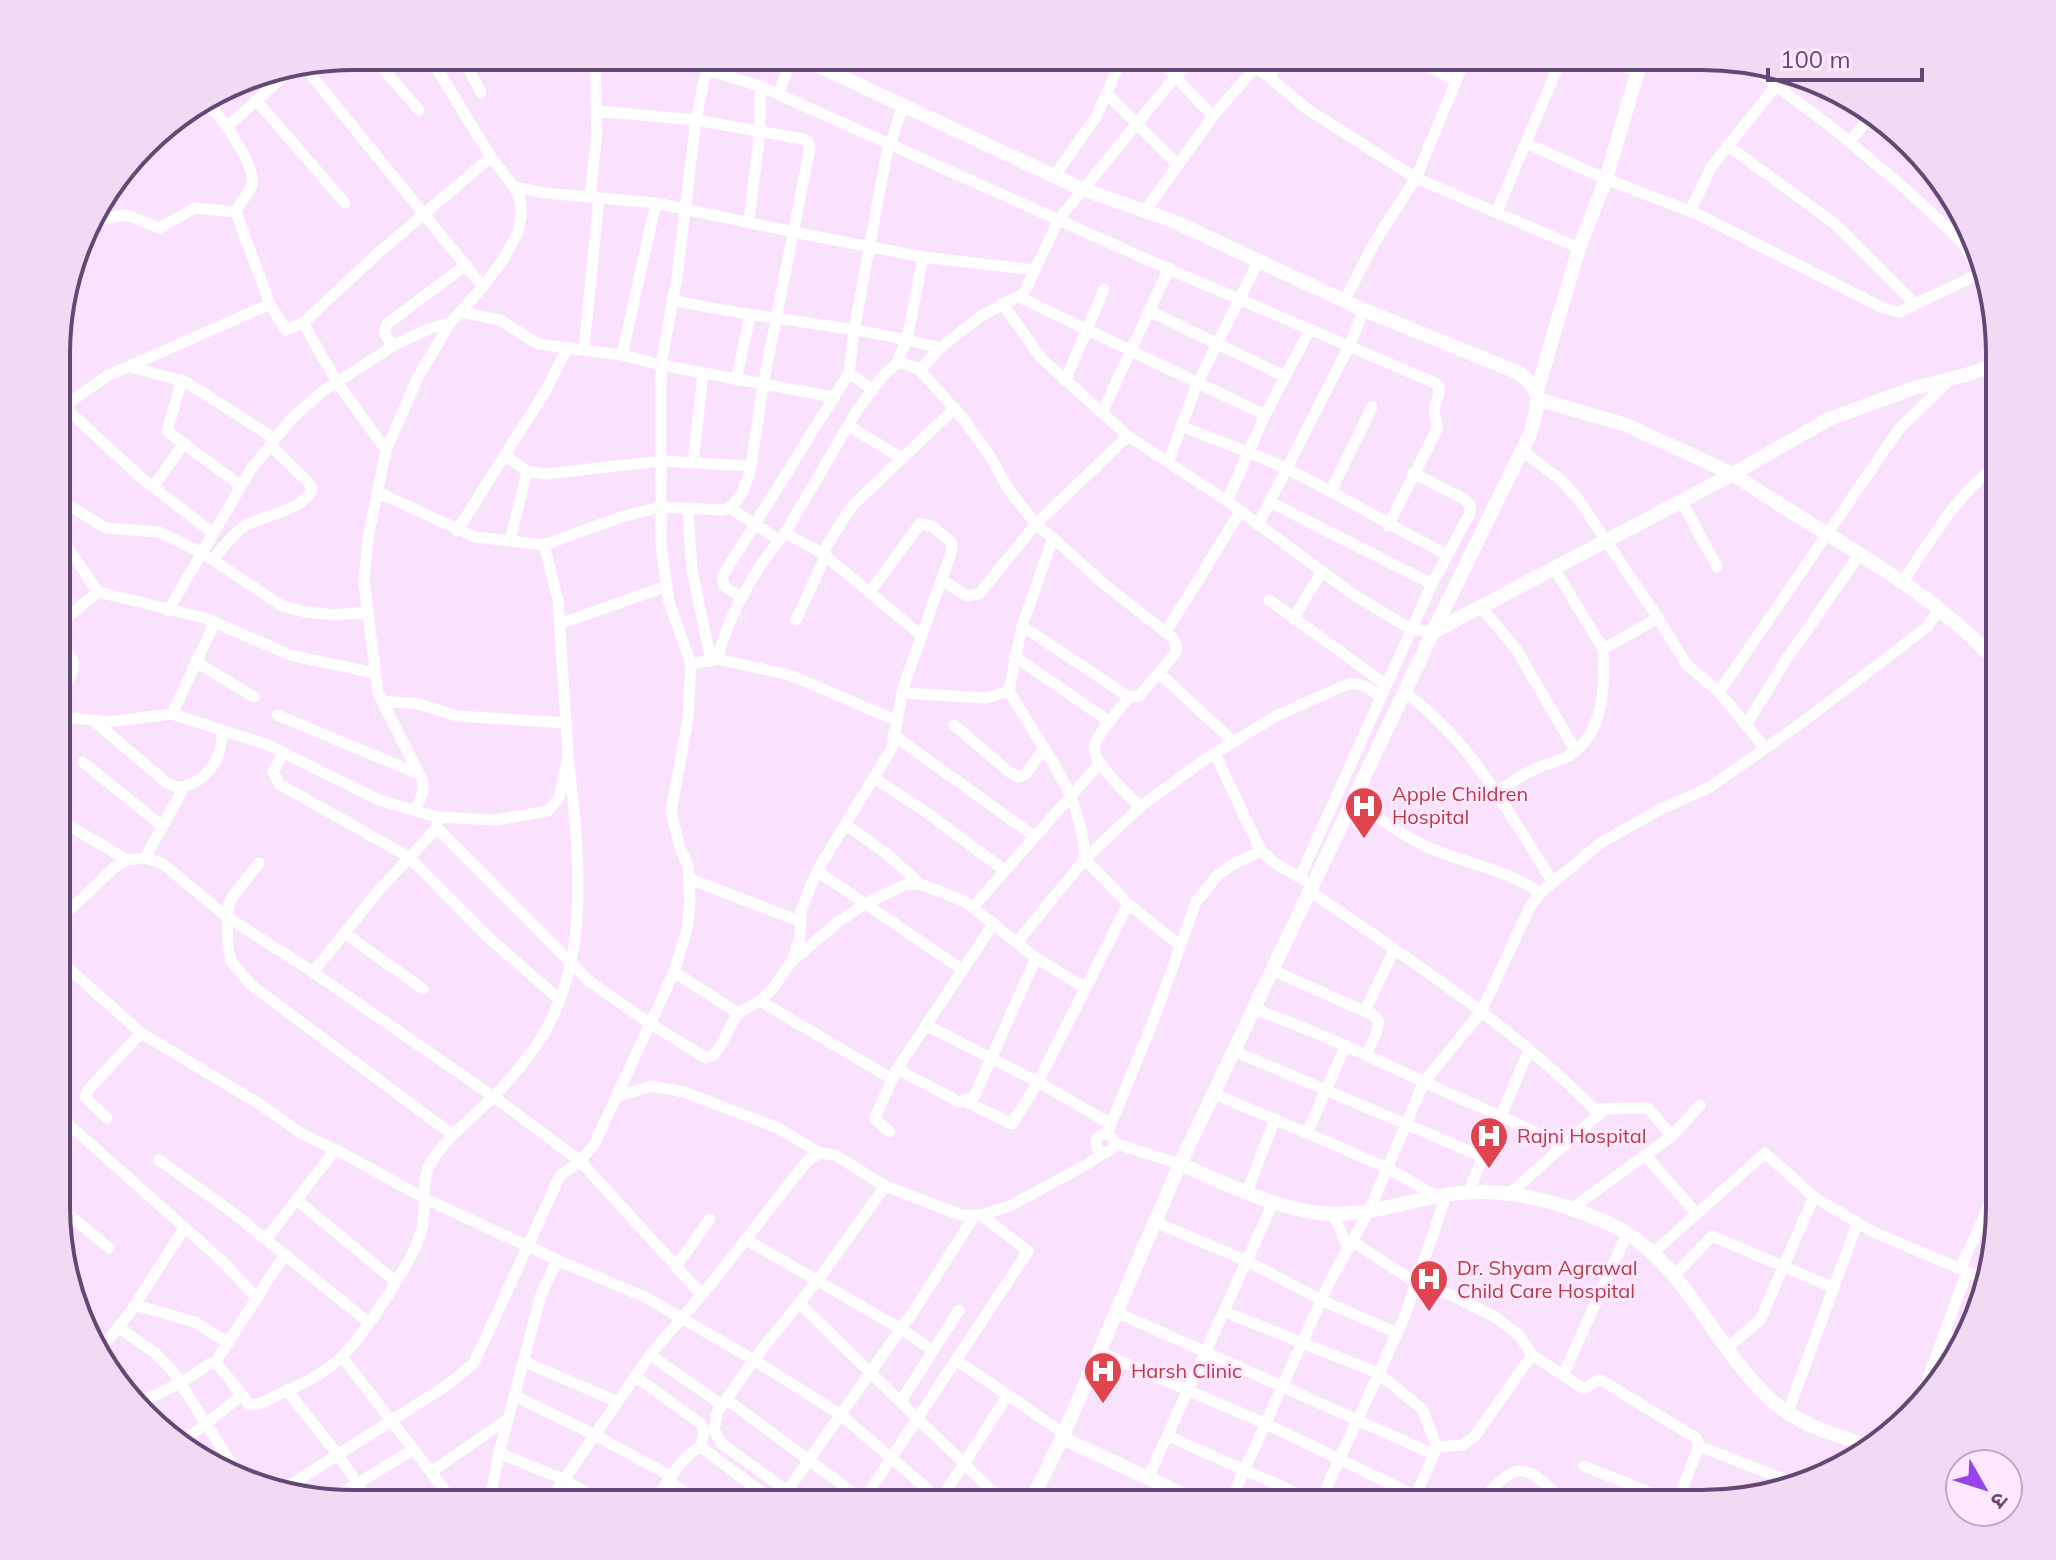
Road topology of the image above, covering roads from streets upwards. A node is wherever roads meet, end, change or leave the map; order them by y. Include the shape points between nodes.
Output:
1 (384, 70) edge
2 (438, 70) edge
3 (469, 70) edge
4 (596, 70) edge
5 (704, 70) edge
6 (708, 70) edge
7 (789, 70) edge
8 (826, 70) edge
9 (1117, 71) edge
10 (1169, 71) edge
11 (1182, 71) edge
12 (1253, 71) edge
13 (1259, 71) edge
14 (1273, 71) edge
15 (1437, 71) edge
16 (1459, 71) edge
17 (1556, 71) edge
18 (1634, 71) edge
19 (310, 73) edge
20 (1639, 73) joint
21 (1268, 76) junction
22 (1762, 76) edge
23 (1175, 77) junction
24 (278, 80) edge
25 (1454, 80) junction
26 (1779, 81) edge
27 (760, 86) junction
28 (1774, 86) junction
29 (481, 93) dead end
30 (778, 94) junction
31 (1107, 94) junction
32 (256, 100) junction
33 (903, 106) junction
34 (212, 108) edge
35 (419, 110) dead end
36 (597, 111) junction
37 (1213, 116) junction
38 (696, 120) junction
39 (1866, 122) edge
40 (1136, 124) junction
41 (228, 126) junction
42 (760, 130) junction
43 (1849, 142) junction
44 (1526, 143) junction
45 (889, 145) junction
46 (1727, 145) junction
47 (491, 157) junction
48 (1178, 165) junction
49 (1055, 175) junction
50 (1416, 178) junction
51 (1606, 179) junction
52 (514, 187) junction
53 (1082, 189) junction
54 (595, 197) junction
55 (345, 203) dead end
56 (656, 203) junction
57 (685, 208) junction
58 (1145, 211) junction
59 (1497, 211) junction
60 (1690, 211) junction
61 (236, 212) junction
62 (425, 214) junction
63 (104, 219) edge
64 (1059, 219) junction
65 (749, 222) junction
66 (793, 232) junction
67 (1964, 246) edge
68 (870, 247) junction
69 (1579, 248) junction
70 (923, 257) junction
71 (1259, 260) junction
72 (466, 265) junction
73 (1169, 268) junction
74 (1035, 270) junction
75 (1975, 277) edge
76 (483, 287) junction
77 (1104, 289) dead end
78 (1019, 297) junction
79 (1240, 298) junction
80 (672, 300) junction
81 (1345, 300) junction
82 (1002, 303) junction
83 (270, 304) junction
84 (1915, 304) junction
85 (1364, 310) junction
86 (1149, 311) junction
87 (460, 312) junction
88 (750, 316) junction
89 (776, 320) junction
90 (303, 323) junction
91 (450, 323) junction
92 (1084, 329) junction
93 (1310, 329) junction
94 (854, 331) junction
95 (907, 339) junction
96 (1217, 343) junction
97 (1350, 344) junction
98 (393, 346) junction
99 (568, 347) junction
100 (940, 348) junction
101 (584, 349) junction
102 (1132, 353) junction
103 (622, 355) junction
104 (896, 364) junction
105 (661, 365) junction
106 (131, 367) junction
107 (1986, 368) edge
108 (919, 369) junction
109 (849, 373) junction
110 (703, 374) junction
111 (1284, 376) junction
112 (1951, 379) junction
113 (182, 380) junction
114 (736, 380) junction
115 (1065, 381) junction
116 (337, 382) junction
117 (1197, 384) junction
118 (763, 385) junction
119 (873, 390) junction
120 (1537, 395) junction
121 (834, 397) junction
122 (70, 398) edge
123 (1372, 407) dead end
124 (955, 408) junction
125 (70, 412) edge
126 (1102, 413) junction
127 (1265, 415) junction
128 (849, 426) junction
129 (1181, 426) junction
130 (1128, 436) junction
131 (272, 442) junction
132 (183, 445) junction
133 (386, 450) junction
134 (1521, 450) junction
135 (1247, 452) junction
136 (506, 456) junction
137 (901, 458) junction
138 (661, 461) junction
139 (693, 463) junction
140 (1168, 463) junction
141 (751, 466) junction
142 (1287, 469) junction
143 (527, 471) junction
144 (1413, 473) junction
145 (1733, 474) junction
146 (1986, 476) edge
147 (241, 486) junction
148 (153, 487) junction
149 (1331, 491) junction
150 (377, 492) junction
151 (1227, 501) junction
152 (1270, 502) junction
153 (1682, 502) junction
154 (70, 506) edge
155 (661, 507) junction
156 (730, 508) junction
157 (688, 509) junction
158 (1240, 512) junction
159 (1036, 524) junction
160 (755, 525) junction
161 (1258, 525) junction
162 (1388, 526) junction
163 (457, 531) junction
164 (213, 533) junction
165 (1829, 535) junction
166 (782, 537) junction
167 (1053, 538) junction
168 (1606, 540) junction
169 (510, 541) junction
170 (544, 545) junction
171 (70, 551) edge
172 (201, 552) junction
173 (824, 554) junction
174 (1446, 554) junction
175 (1859, 555) junction
176 (213, 559) junction
177 (1717, 567) dead end
178 (1554, 568) junction
179 (1322, 571) junction
180 (942, 580) junction
181 (1902, 583) junction
182 (1432, 584) junction
183 (667, 586) junction
184 (98, 592) junction
185 (870, 592) junction
186 (741, 597) junction
187 (1269, 600) dead end
188 (1480, 606) junction
189 (1939, 610) junction
190 (168, 611) junction
191 (368, 612) junction
192 (70, 615) edge
193 (1658, 618) junction
194 (1293, 619) junction
195 (796, 620) dead end
196 (215, 622) junction
197 (559, 624) junction
198 (1022, 626) junction
199 (1411, 629) junction
200 (1166, 632) junction
201 (1433, 632) junction
202 (922, 636) junction
203 (1976, 639) junction
204 (1986, 644) edge
205 (1603, 649) junction
206 (1986, 650) edge
207 (70, 653) edge
208 (1014, 656) junction
209 (714, 660) junction
210 (196, 662) junction
211 (691, 664) junction
212 (374, 673) junction
213 (1159, 673) junction
214 (70, 675) edge
215 (1385, 684) junction
216 (1009, 691) junction
217 (1719, 692) junction
218 (903, 693) junction
219 (1405, 693) junction
220 (1380, 696) junction
221 (254, 697) dead end
222 (1129, 697) junction
223 (382, 701) junction
224 (172, 714) junction
225 (277, 715) dead end
226 (70, 718) edge
227 (895, 720) junction
228 (94, 721) junction
229 (1110, 722) junction
230 (567, 723) junction
231 (954, 725) dead end
232 (1746, 725) junction
233 (221, 729) junction
234 (893, 735) junction
235 (1234, 742) junction
236 (1044, 748) junction
237 (1765, 748) junction
238 (1576, 751) junction
239 (283, 753) junction
240 (1215, 754) junction
241 (568, 755) junction
242 (83, 762) dead end
243 (1100, 763) junction
244 (420, 774) junction
245 (874, 778) junction
246 (184, 787) junction
247 (1495, 793) junction
248 (1070, 795) junction
249 (1353, 801) junction
250 (1140, 807) junction
251 (416, 810) junction
252 (437, 822) junction
253 (845, 824) junction
254 (162, 826) junction
255 (71, 827) edge
256 (1034, 836) junction
257 (1261, 851) junction
258 (409, 857) junction
259 (145, 858) junction
260 (1085, 859) junction
261 (127, 860) junction
262 (259, 863) dead end
263 (1004, 870) junction
264 (817, 871) junction
265 (690, 879) junction
266 (1553, 882) junction
267 (920, 884) junction
268 (1308, 885) junction
269 (1540, 893) junction
270 (865, 904) junction
271 (1128, 904) junction
272 (973, 907) junction
273 (71, 909) edge
274 (227, 917) junction
275 (799, 921) junction
276 (994, 923) junction
277 (344, 933) junction
278 (1018, 941) junction
279 (1181, 946) junction
280 (1394, 950) junction
281 (1036, 958) junction
282 (791, 962) junction
283 (572, 965) junction
284 (70, 969) edge
285 (963, 970) junction
286 (1272, 970) junction
287 (313, 972) junction
288 (674, 972) junction
289 (1085, 988) junction
290 (423, 989) dead end
291 (560, 1000) junction
292 (760, 1001) junction
293 (1254, 1009) junction
294 (1365, 1011) junction
295 (1481, 1012) junction
296 (738, 1013) junction
297 (649, 1023) junction
298 (926, 1025) junction
299 (141, 1033) junction
300 (1346, 1045) junction
301 (1529, 1050) junction
302 (1234, 1051) junction
303 (1366, 1055) junction
304 (990, 1058) junction
305 (895, 1074) junction
306 (1038, 1082) junction
307 (1424, 1082) junction
308 (1326, 1089) junction
309 (1214, 1094) junction
310 (618, 1096) junction
311 (494, 1097) junction
312 (967, 1102) junction
313 (1700, 1105) dead end
314 (1605, 1109) junction
315 (1501, 1114) junction
316 (107, 1118) dead end
317 (1275, 1119) junction
318 (1407, 1124) junction
319 (71, 1126) edge
320 (890, 1132) dead end
321 (1307, 1133) junction
322 (453, 1135) junction
323 (1672, 1136) junction
324 (1109, 1138) junction
325 (1563, 1146) junction
326 (335, 1150) junction
327 (820, 1153) junction
328 (1645, 1155) junction
329 (1483, 1157) junction
330 (159, 1160) dead end
331 (580, 1161) junction
332 (1180, 1164) junction
333 (1387, 1168) junction
334 (885, 1186) junction
335 (1468, 1193) junction
336 (1246, 1194) junction
337 (1508, 1195) junction
338 (1442, 1196) junction
339 (1814, 1197) junction
340 (426, 1199) junction
341 (298, 1201) junction
342 (1274, 1201) junction
343 (1571, 1209) junction
344 (1369, 1211) junction
345 (1333, 1214) junction
346 (1697, 1214) junction
347 (978, 1215) junction
348 (71, 1217) edge
349 (1985, 1217) edge
350 (710, 1219) dead end
351 (1155, 1222) junction
352 (1857, 1224) junction
353 (185, 1227) junction
354 (1627, 1234) junction
355 (266, 1239) junction
356 (745, 1239) junction
357 (1350, 1245) junction
358 (526, 1246) junction
359 (109, 1248) dead end
360 (1653, 1253) junction
361 (285, 1254) junction
362 (557, 1260) junction
363 (1247, 1261) junction
364 (676, 1266) junction
365 (1782, 1267) junction
366 (1963, 1270) junction
367 (1675, 1275) junction
368 (1977, 1276) edge
369 (818, 1280) junction
370 (395, 1281) junction
371 (1416, 1283) junction
372 (1834, 1288) junction
373 (702, 1295) junction
374 (256, 1297) junction
375 (1321, 1300) junction
376 (799, 1303) junction
377 (135, 1305) junction
378 (959, 1310) dead end
379 (1116, 1312) junction
380 (1225, 1312) junction
381 (681, 1318) junction
382 (369, 1323) junction
383 (118, 1327) junction
384 (901, 1329) junction
385 (1397, 1333) junction
386 (1944, 1333) junction
387 (1954, 1336) edge
388 (1302, 1341) junction
389 (105, 1343) edge
390 (228, 1343) junction
391 (1727, 1348) junction
392 (932, 1350) junction
393 (1099, 1352) junction
394 (1207, 1352) junction
395 (650, 1355) junction
396 (1532, 1355) junction
397 (342, 1357) junction
398 (754, 1360) junction
399 (957, 1361) junction
400 (525, 1362) junction
401 (215, 1363) junction
402 (1934, 1370) edge
403 (1378, 1373) junction
404 (870, 1374) junction
405 (1563, 1375) junction
406 (635, 1376) junction
407 (182, 1382) junction
408 (1281, 1386) junction
409 (287, 1390) junction
410 (1187, 1392) junction
411 (242, 1395) junction
412 (1008, 1395) junction
413 (515, 1396) junction
414 (146, 1400) edge
415 (901, 1401) junction
416 (618, 1402) junction
417 (724, 1402) junction
418 (1788, 1412) junction
419 (841, 1415) junction
420 (392, 1419) junction
421 (508, 1419) junction
422 (920, 1419) junction
423 (1357, 1420) junction
424 (1264, 1423) junction
425 (208, 1424) junction
426 (595, 1435) junction
427 (1063, 1436) junction
428 (1168, 1436) junction
429 (189, 1437) edge
430 (1859, 1443) edge
431 (1699, 1446) junction
432 (701, 1447) junction
433 (414, 1449) junction
434 (1435, 1450) junction
435 (499, 1453) junction
436 (338, 1455) junction
437 (810, 1458) junction
438 (892, 1459) junction
439 (1338, 1461) junction
440 (231, 1462) edge
441 (965, 1464) junction
442 (1584, 1466) dead end
443 (1244, 1468) junction
444 (431, 1472) junction
445 (1148, 1478) junction
446 (1782, 1478) edge
447 (670, 1479) junction
448 (565, 1480) junction
449 (297, 1481) junction
450 (293, 1483) edge
451 (359, 1484) junction
452 (300, 1485) edge
453 (350, 1489) edge
454 (362, 1489) edge
455 (444, 1489) edge
456 (492, 1489) edge
457 (560, 1489) edge
458 (580, 1489) edge
459 (663, 1489) edge
460 (683, 1489) edge
461 (757, 1489) edge
462 (785, 1489) edge
463 (788, 1489) edge
464 (848, 1489) edge
465 (873, 1489) edge
466 (926, 1489) edge
467 (949, 1489) edge
468 (991, 1489) edge
469 (1037, 1490) edge
470 (1173, 1490) edge
471 (1235, 1490) edge
472 (1290, 1490) edge
473 (1326, 1490) edge
474 (1394, 1490) edge
475 (1418, 1490) edge
476 (1491, 1490) edge
477 (1552, 1490) edge
478 (1644, 1490) edge
479 (1681, 1490) edge

1 - 35 street
2 - 47 street
3 - 29 street
4 - 36 street
5 - 38 street
6 - 27 street
7 - 30 street
8 - 33 street
9 - 31 street
10 - 23 street
11 - 23 street
12 - 37 street
13 - 21 street
14 - 21 street
15 - 25 street
16 - 25 street
17 - 44 street
18 - 20 street
19 - 62 street
20 - 51 street
21 - 50 street via 1307,109
22 - 28 street
23 - 37 street
23 - 40 street
24 - 32 street
25 - 50 street
26 - 28 street
27 - 30 street
27 - 42 street
28 - 43 street
28 - 46 street
30 - 45 street
31 - 40 street
31 - 49 street
32 - 41 street
32 - 55 street
33 - 45 street
33 - 49 street
34 - 41 street
36 - 38 street
36 - 54 street
37 - 48 street
38 - 42 street
38 - 57 street
39 - 43 street
40 - 48 street
40 - 53 street
41 - 61 street via 252,184
42 - 65 street
42 - 66 street via 803,139 810,148
43 - 67 street
44 - 51 street
44 - 59 street
45 - 64 street
45 - 68 street
46 - 60 street
46 - 84 street via 1835,224
47 - 52 street
47 - 62 street
48 - 58 street
49 - 53 street
50 - 59 street
50 - 81 street
51 - 60 street
51 - 69 street
52 - 54 street
52 - 76 street via 521,203 518,232
53 - 58 street
53 - 64 street
54 - 56 street
54 - 101 street
56 - 57 street
56 - 103 street
57 - 65 street
57 - 80 street
58 - 71 street
59 - 69 street
60 - 84 street via 1883,308 1899,312
61 - 63 street via 195,208 159,228 127,215
61 - 83 street
62 - 72 street
62 - 90 street
64 - 73 street
64 - 74 street
65 - 66 street
66 - 68 street
66 - 89 street
68 - 70 street
68 - 94 street
69 - 120 street
70 - 74 street
70 - 95 street
71 - 79 street
71 - 81 street
72 - 76 street
72 - 98 street via 387,324 385,335
73 - 79 street
73 - 86 street
74 - 78 street
75 - 84 street
76 - 87 street
77 - 92 street
78 - 82 street
78 - 92 street
79 - 93 street
79 - 96 street
80 - 88 street
80 - 105 street
81 - 85 street
82 - 100 street
82 - 115 street via 1041,358
83 - 90 street via 286,330
83 - 106 street
85 - 97 street
85 - 120 street via 1517,372 1531,381
86 - 96 street
86 - 102 street
87 - 91 street
87 - 99 street via 500,320 538,344
88 - 89 street
88 - 114 street
89 - 94 street
89 - 118 street
90 - 116 street
91 - 98 street
91 - 133 street via 417,379
92 - 102 street
92 - 115 street
93 - 97 street
93 - 111 street
94 - 95 street
94 - 109 street
95 - 100 street
95 - 104 street
96 - 111 street
96 - 117 street
97 - 142 street
97 - 144 street via 1439,386 1437,429
98 - 116 street
99 - 101 street
99 - 136 street
100 - 108 street
101 - 103 street
102 - 117 street
102 - 126 street
103 - 105 street
104 - 108 street
104 - 119 street
105 - 110 street
105 - 138 street
106 - 113 street
106 - 122 street
107 - 112 street
108 - 124 street
109 - 119 street
109 - 121 street
110 - 114 street
110 - 139 street
111 - 127 street
112 - 145 street via 1829,419
112 - 165 street via 1899,429
113 - 131 street
113 - 132 street via 167,431
114 - 118 street
115 - 126 street
116 - 131 street via 293,417
116 - 133 street
117 - 127 street
117 - 129 street
118 - 121 street
118 - 141 street
119 - 128 street
120 - 134 street via 1530,434
120 - 145 street via 1626,425
121 - 160 street
123 - 149 street
124 - 137 street
124 - 159 street
125 - 148 street
126 - 130 street
127 - 135 street
128 - 137 street
128 - 166 street
129 - 135 street
129 - 140 street
130 - 140 street
130 - 159 street
131 - 147 street
131 - 176 street via 312,488 309,495 243,527
132 - 147 street
132 - 148 street
133 - 150 street
134 - 168 street via 1561,480
134 - 201 street
135 - 142 street
135 - 151 street
136 - 143 street
136 - 163 street
137 - 173 street via 852,506
138 - 139 street
138 - 143 street via 574,473
138 - 155 street
139 - 141 street
140 - 151 street
141 - 156 street
142 - 149 street
142 - 152 street
143 - 169 street
144 - 162 street
144 - 174 street via 1470,505
145 - 153 street
145 - 165 street
146 - 181 street via 1953,510
147 - 164 street
148 - 164 street
149 - 162 street
150 - 163 street
150 - 191 street via 364,582
151 - 158 street
152 - 161 street
152 - 182 street
153 - 168 street
153 - 177 street
154 - 172 street via 106,528 159,532
155 - 157 street
155 - 170 street
155 - 183 street
156 - 157 street
156 - 160 street
157 - 209 street via 692,570
158 - 161 street
158 - 200 street
159 - 167 street
159 - 180 street via 979,594 967,596
160 - 166 street
160 - 186 street via 722,577 724,586
161 - 179 street
162 - 174 street
163 - 169 street
164 - 172 street
165 - 175 street
165 - 217 street
166 - 173 street
166 - 186 street
167 - 198 street
167 - 200 street
168 - 178 street
168 - 193 street
169 - 170 street
170 - 197 street
171 - 184 street
172 - 176 street
172 - 190 street
173 - 185 street
173 - 195 street
174 - 182 street
175 - 181 street
175 - 232 street
176 - 191 street via 282,606 335,615
178 - 188 street
178 - 205 street
179 - 194 street
179 - 199 street
180 - 185 street via 953,546 932,526 920,524
180 - 202 street
181 - 189 street
182 - 199 street
183 - 197 street
183 - 211 street
184 - 190 street
184 - 192 street
185 - 202 street
186 - 209 street
187 - 194 street
188 - 201 street
188 - 238 street via 1516,649
189 - 203 street
189 - 237 street via 1926,628
190 - 196 street
191 - 212 street
193 - 205 street
193 - 217 street via 1687,665
194 - 215 street
196 - 210 street
196 - 212 street via 290,655
197 - 230 street
198 - 208 street
198 - 222 street
199 - 201 street
199 - 215 street
200 - 213 street via 1177,648
201 - 219 street
202 - 218 street
203 - 204 street
203 - 206 street
205 - 238 street via 1602,702 1595,724
207 - 214 street via 75,659
208 - 216 street
208 - 229 street
209 - 211 street
209 - 227 street via 790,675
210 - 221 street
210 - 224 street
211 - 265 street via 688,719 671,811
212 - 223 street
213 - 222 street via 1139,696
213 - 235 street
215 - 220 street
216 - 218 street via 986,698
216 - 236 street
217 - 232 street
218 - 227 street
219 - 247 street via 1469,752
219 - 249 street
220 - 235 street via 1366,686 1348,684 1276,716
220 - 268 street
222 - 229 street
223 - 230 street via 419,704 457,716
223 - 244 street
224 - 228 street
224 - 233 street
225 - 244 street
226 - 228 street
227 - 234 street
228 - 246 street via 167,783
229 - 243 street via 1094,747
230 - 241 street
231 - 236 street via 1018,777
232 - 237 street
233 - 239 street
233 - 246 street via 221,752 214,763
234 - 245 street via 892,748
234 - 256 street
235 - 240 street
236 - 248 street
237 - 266 street via 1710,787 1602,842
238 - 247 street
239 - 251 street via 379,800
239 - 258 street via 273,772 279,784
240 - 250 street
240 - 257 street
241 - 252 street via 559,798 548,811
241 - 283 street via 578,907
242 - 254 street
243 - 248 street
243 - 250 street
244 - 251 street via 423,791
245 - 253 street
245 - 263 street
246 - 254 street
247 - 266 street
248 - 256 street
248 - 260 street via 1084,831
249 - 268 street
249 - 269 street via 1421,843 1522,880
250 - 260 street
251 - 252 street
252 - 258 street
252 - 283 street
253 - 264 street
253 - 267 street
254 - 259 street
255 - 261 street
256 - 263 street
257 - 268 street
257 - 279 street via 1233,864 1204,889
258 - 277 street
258 - 291 street
259 - 261 street
259 - 274 street via 162,863
260 - 271 street
260 - 278 street
261 - 273 street
262 - 274 street via 230,900
263 - 272 street
264 - 270 street
264 - 275 street
265 - 275 street
265 - 288 street via 687,929
266 - 269 street
267 - 270 street via 904,885
267 - 272 street
268 - 280 street
268 - 286 street
269 - 295 street
270 - 282 street
270 - 285 street
271 - 279 street
271 - 289 street
272 - 276 street
274 - 287 street
274 - 322 street via 231,961 251,985
275 - 282 street via 800,937
276 - 278 street
276 - 285 street
277 - 287 street
277 - 290 street
278 - 281 street
279 - 324 street
280 - 294 street
280 - 295 street
281 - 289 street
281 - 304 street
282 - 292 street
283 - 291 street
283 - 297 street
284 - 299 street
285 - 298 street
286 - 293 street
286 - 294 street
287 - 311 street
288 - 296 street
288 - 297 street
289 - 306 street
291 - 311 street via 537,1044
292 - 296 street
292 - 305 street
293 - 300 street
293 - 302 street
294 - 303 street via 1379,1022
295 - 301 street
295 - 307 street
296 - 297 street via 719,1048 706,1058
297 - 310 street
298 - 304 street
298 - 305 street
299 - 316 street via 87,1091 85,1097
299 - 326 street
300 - 303 street
300 - 308 street
301 - 314 street via 1594,1109
301 - 315 street
302 - 308 street
302 - 309 street
303 - 307 street
304 - 306 street
304 - 312 street
305 - 312 street
305 - 320 street via 875,1117
306 - 312 street via 1012,1124
306 - 324 street
307 - 315 street
307 - 318 street
308 - 318 street
308 - 321 street
309 - 317 street
309 - 332 street
310 - 327 street via 652,1086 684,1092 778,1128
310 - 331 street via 594,1145
311 - 322 street
311 - 331 street
313 - 323 street
314 - 323 street via 1648,1108
314 - 325 street
315 - 325 street
315 - 329 street
317 - 321 street
317 - 336 street
318 - 329 street
318 - 333 street
319 - 353 street
321 - 333 street
322 - 340 street via 430,1164
323 - 328 street
324 - 332 street
324 - 347 street via 1089,1163 1010,1206
325 - 337 street
326 - 340 street
326 - 341 street
327 - 334 street via 835,1155
327 - 356 street via 807,1161
328 - 343 street
328 - 346 street
329 - 335 street
330 - 355 street
331 - 358 street via 560,1176
331 - 364 street
332 - 336 street
332 - 351 street
333 - 338 street
333 - 344 street
334 - 347 street via 961,1215
334 - 369 street
335 - 337 street
335 - 338 street
336 - 342 street
337 - 343 street
338 - 344 street
338 - 371 street
339 - 346 street via 1765,1153
339 - 352 street
339 - 365 street
340 - 358 street
340 - 370 street via 417,1244
341 - 355 street
341 - 370 street
342 - 345 street
342 - 363 street
343 - 354 street
344 - 345 street
344 - 357 street
345 - 357 street
346 - 360 street
347 - 384 street
347 - 399 street via 1028,1251
348 - 359 street
349 - 366 street
350 - 364 street
351 - 363 street
351 - 379 street
352 - 366 street
352 - 372 street
353 - 374 street
353 - 377 street
354 - 360 street
354 - 405 street
355 - 361 street
356 - 369 street
356 - 373 street
357 - 371 street
357 - 375 street
358 - 362 street
358 - 420 street via 474,1363
360 - 367 street
361 - 374 street
361 - 382 street
362 - 381 street
362 - 400 street via 541,1295
363 - 375 street
363 - 380 street
364 - 373 street
365 - 367 street via 1712,1236
365 - 372 street
365 - 391 street via 1760,1320
366 - 368 street
366 - 386 street
367 - 391 street
369 - 376 street
369 - 384 street
370 - 382 street
371 - 385 street
371 - 396 street via 1495,1317 1519,1335
372 - 418 street
373 - 381 street
374 - 390 street
375 - 385 street
375 - 388 street
376 - 398 street
376 - 404 street
377 - 383 street
377 - 390 street via 195,1322
378 - 392 street
379 - 393 street
379 - 394 street
380 - 388 street
380 - 394 street
381 - 395 street
381 - 398 street
382 - 397 street
383 - 389 street
383 - 407 street via 155,1353
384 - 392 street
384 - 404 street
385 - 403 street
386 - 387 street
386 - 402 street
388 - 403 street
388 - 408 street
390 - 401 street
391 - 418 street via 1770,1399
392 - 415 street
393 - 410 street
393 - 427 street
394 - 408 street
394 - 410 street
395 - 406 street
395 - 417 street
396 - 405 street
396 - 434 street via 1474,1437 1463,1445
397 - 409 street
397 - 420 street
398 - 417 street
398 - 419 street
399 - 412 street
399 - 422 street
400 - 413 street
400 - 416 street
401 - 407 street
401 - 411 street
403 - 423 street
403 - 434 street via 1422,1409
404 - 415 street
404 - 419 street
405 - 431 street via 1584,1389 1599,1379 1696,1438
406 - 416 street
406 - 432 street via 701,1424
407 - 414 street
407 - 425 street
408 - 423 street
408 - 424 street
409 - 411 street via 255,1405
409 - 436 street
410 - 424 street
410 - 428 street
411 - 425 street
412 - 427 street
412 - 441 street
413 - 421 street
413 - 426 street
415 - 422 street
416 - 426 street
417 - 437 street
417 - 462 street via 714,1430 721,1443
418 - 430 street
419 - 437 street
419 - 438 street
420 - 433 street
420 - 436 street
421 - 435 street
421 - 444 street
422 - 438 street
422 - 441 street
423 - 434 street
423 - 439 street
424 - 439 street
424 - 443 street
425 - 429 street
425 - 440 street
426 - 447 street
426 - 448 street
427 - 445 street
427 - 469 street
428 - 443 street
428 - 445 street
431 - 446 street
431 - 479 street
432 - 447 street
432 - 461 street
433 - 444 street
433 - 451 street
434 - 475 street
435 - 448 street
435 - 456 street
436 - 449 street
436 - 451 street
437 - 463 street
437 - 464 street
438 - 465 street
438 - 466 street
439 - 473 street
439 - 474 street
441 - 467 street
441 - 468 street
442 - 478 street
443 - 471 street
443 - 472 street
444 - 455 street
445 - 470 street
447 - 459 street
447 - 460 street
448 - 457 street
448 - 458 street
449 - 450 street
449 - 452 street
451 - 453 street
451 - 454 street
476 - 477 street via 1520,1469

